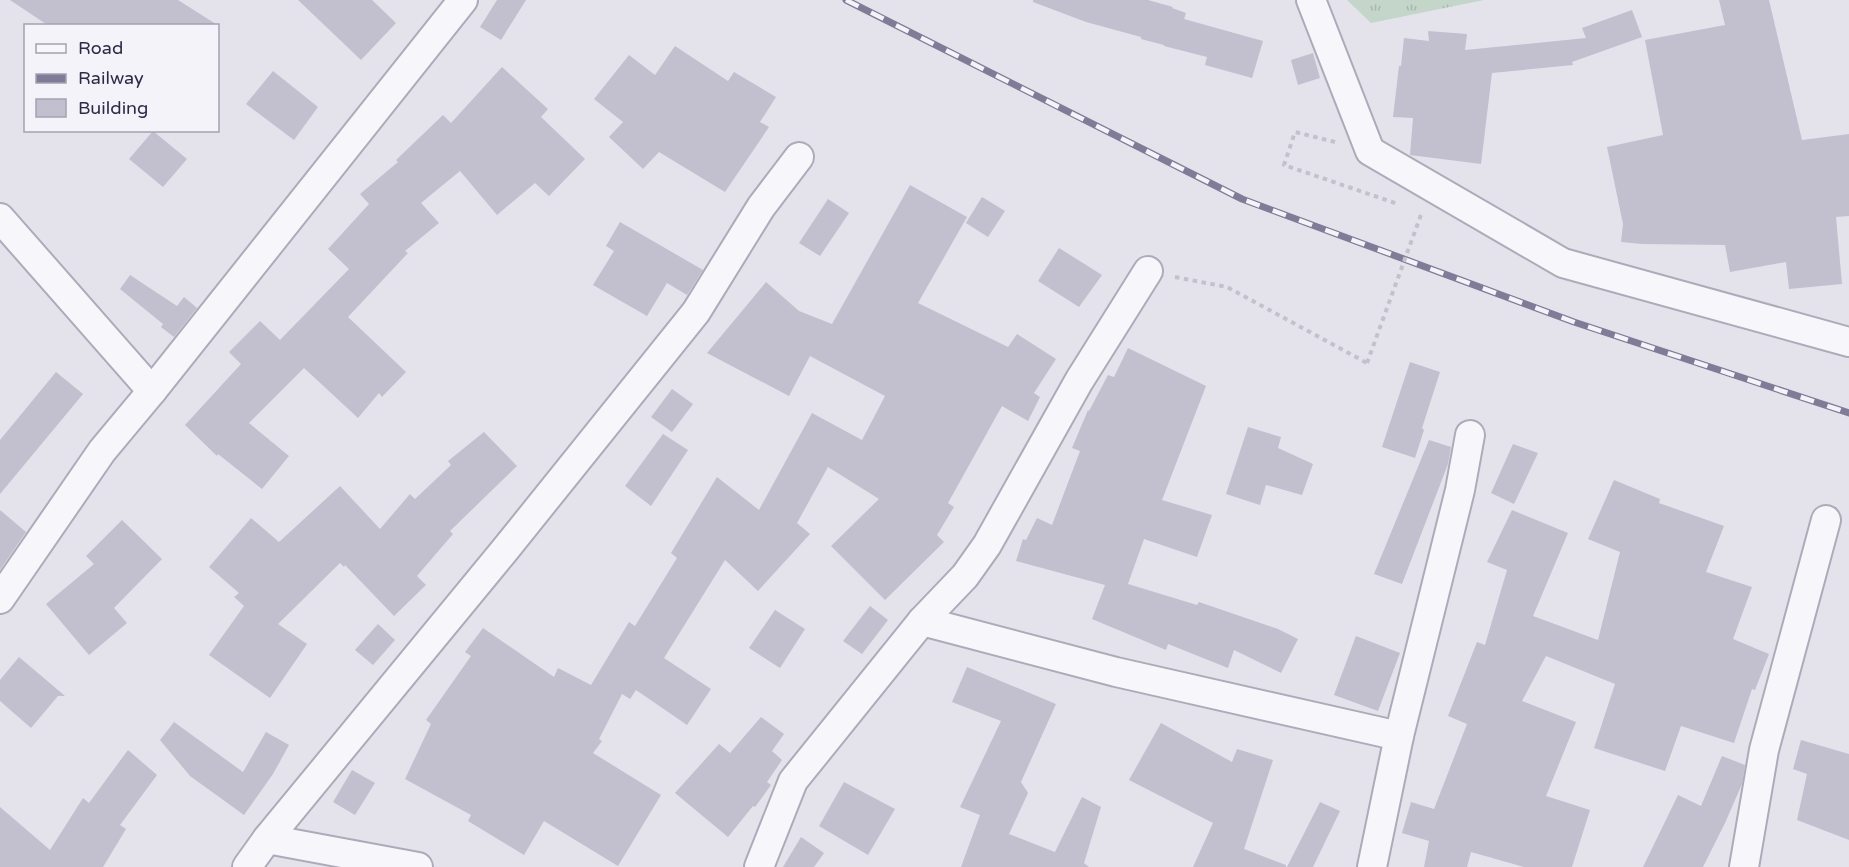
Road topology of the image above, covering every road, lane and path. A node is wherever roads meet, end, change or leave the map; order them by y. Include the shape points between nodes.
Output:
1 (463, 0) edge
2 (1311, 0) edge
3 (1370, 151) junction
4 (799, 157) dead end
5 (1401, 205) dead end
6 (1411, 208) dead end
7 (0, 218) edge
8 (1148, 271) joint
9 (1849, 342) edge
10 (152, 391) junction
11 (1470, 435) dead end
12 (1826, 520) dead end
13 (0, 599) edge
14 (922, 621) junction
15 (1399, 736) junction
16 (267, 839) junction
17 (247, 867) edge
18 (418, 867) edge
19 (759, 867) edge
20 (1372, 867) edge
21 (1744, 867) edge

1 - 10 street
2 - 3 street
3 - 5 path via 1295,132 1284,165
3 - 9 street via 1563,263
4 - 16 street via 761,207 696,312
6 - 8 path, bridge via 1422,212 1367,363 1227,287
7 - 10 street
8 - 14 street via 1079,381 987,545 965,576
10 - 13 street via 102,451
11 - 15 street
12 - 21 street via 1764,750
14 - 15 street via 1116,672
14 - 19 street via 793,781
15 - 20 street
16 - 17 street
16 - 18 street

